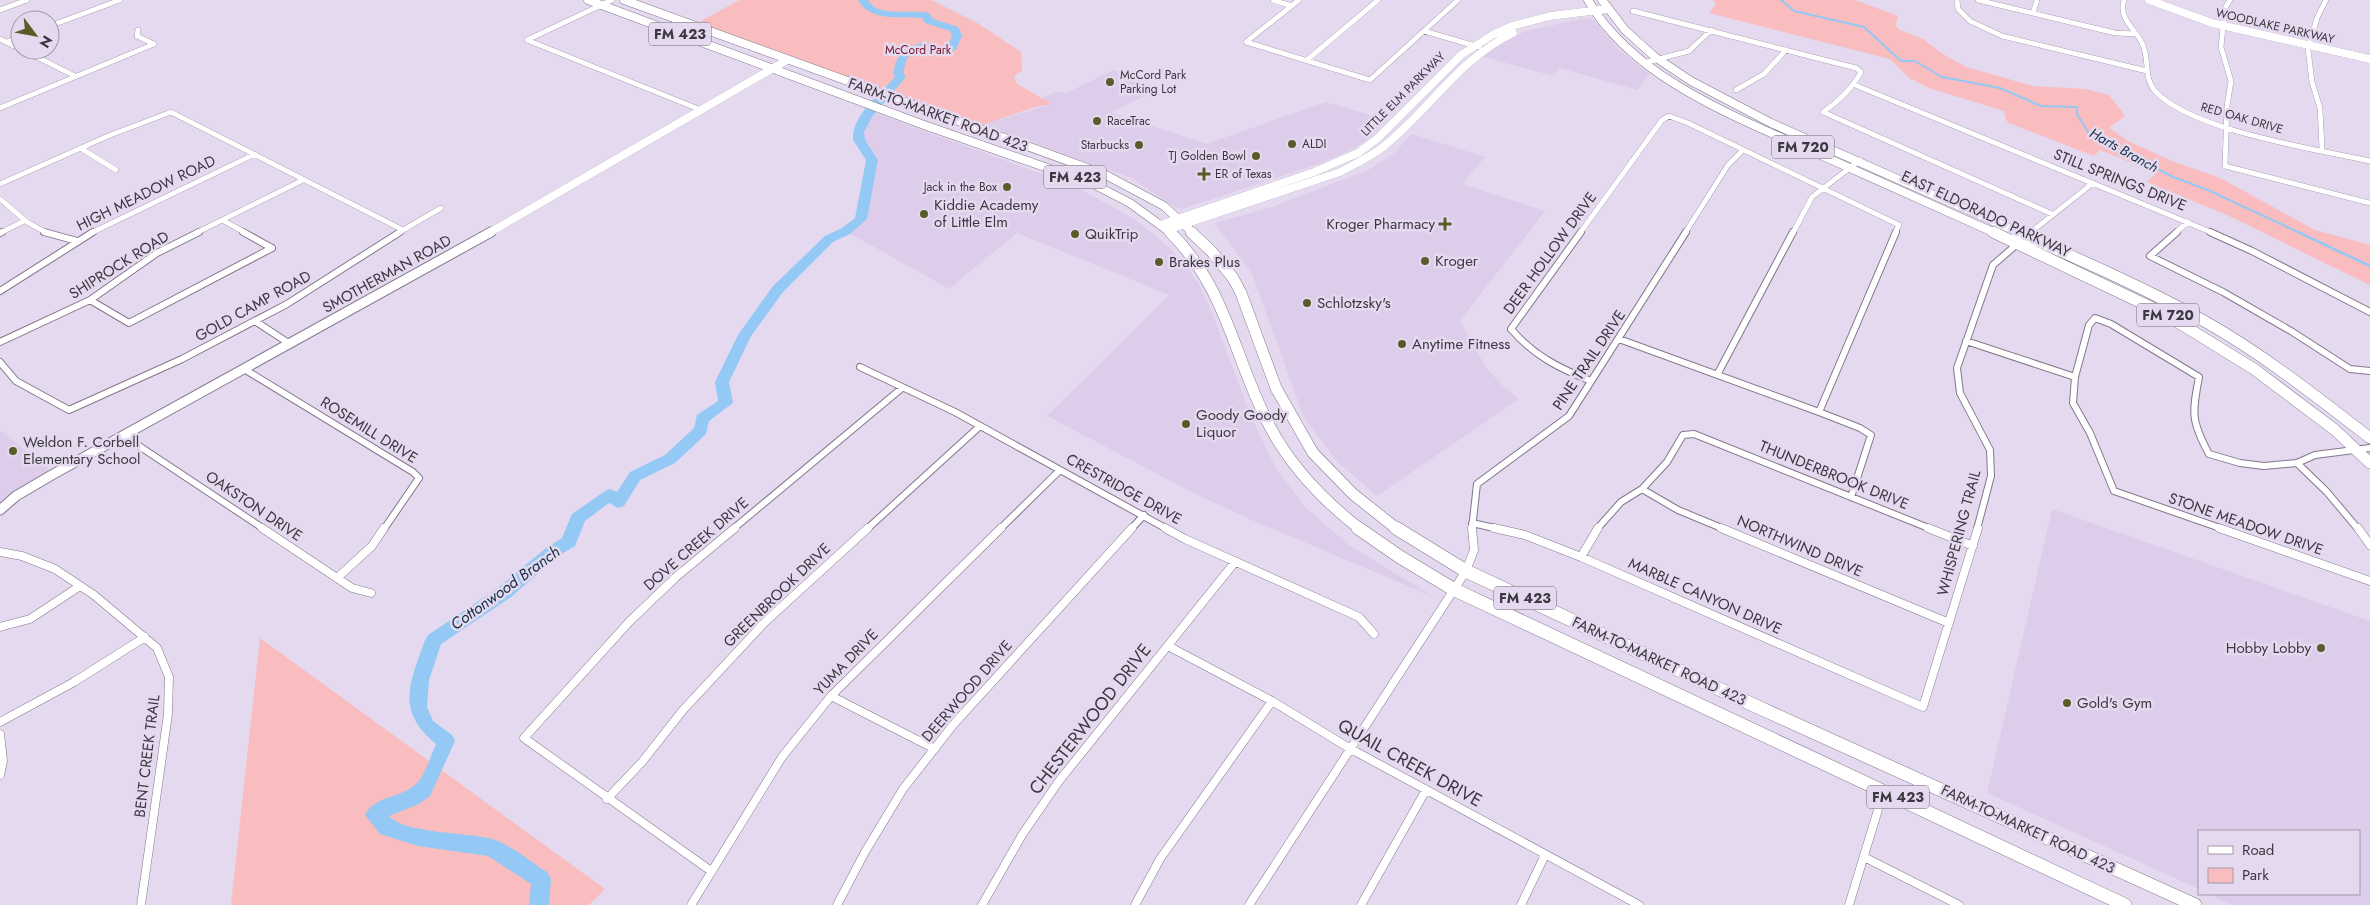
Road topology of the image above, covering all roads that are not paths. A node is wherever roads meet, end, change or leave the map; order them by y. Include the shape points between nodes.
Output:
1 (27, 0) edge
2 (120, 0) edge
3 (588, 0) edge
4 (612, 0) edge
5 (624, 0) edge
6 (1273, 0) edge
7 (1299, 0) edge
8 (1378, 0) edge
9 (1458, 0) edge
10 (1588, 0) edge
11 (1602, 0) edge
12 (1957, 0) edge
13 (1978, 0) edge
14 (2037, 0) edge
15 (2124, 0) edge
16 (2149, 0) edge
17 (2230, 0) edge
18 (2326, 0) edge
19 (601, 5) junction
20 (1292, 6) junction
21 (0, 10) edge
22 (1609, 11) junction
23 (1594, 12) junction
24 (1633, 12) dead end
25 (2033, 13) junction
26 (60, 22) edge
27 (2225, 26) junction
28 (138, 30) dead end
29 (1711, 30) junction
30 (1424, 31) junction
31 (2136, 34) junction
32 (0, 39) edge
33 (10, 41) edge
34 (7, 42) junction
35 (10, 44) edge
36 (1472, 45) junction
37 (2309, 46) junction
38 (1483, 49) junction
39 (1786, 50) junction
40 (1660, 59) junction
41 (2370, 59) edge
42 (43, 60) edge
43 (787, 60) junction
44 (1307, 60) junction
45 (1644, 63) junction
46 (772, 68) junction
47 (2147, 71) junction
48 (75, 76) junction
49 (1855, 85) junction
50 (1736, 90) dead end
51 (0, 108) edge
52 (701, 110) junction
53 (2226, 127) junction
54 (1387, 128) junction
55 (1399, 132) junction
56 (995, 136) junction
57 (982, 145) junction
58 (82, 148) junction
59 (2322, 149) junction
60 (1742, 151) junction
61 (254, 154) junction
62 (1860, 160) junction
63 (2370, 161) edge
64 (1849, 168) junction
65 (116, 170) dead end
66 (303, 180) junction
67 (2093, 183) junction
68 (0, 184) edge
69 (1823, 188) junction
70 (0, 199) edge
71 (2370, 203) edge
72 (441, 208) dead end
73 (2052, 214) junction
74 (222, 220) junction
75 (24, 221) junction
76 (1181, 221) junction
77 (2188, 222) junction
78 (1164, 228) junction
79 (403, 230) junction
80 (0, 233) edge
81 (2025, 236) junction
82 (77, 241) junction
83 (2017, 243) junction
84 (0, 291) edge
85 (90, 300) junction
86 (2370, 312) edge
87 (254, 321) junction
88 (1620, 339) junction
89 (1966, 341) junction
90 (0, 342) edge
91 (290, 344) junction
92 (0, 362) edge
93 (860, 368) dead end
94 (244, 369) junction
95 (2370, 371) edge
96 (1717, 375) junction
97 (2075, 377) junction
98 (1591, 381) junction
99 (902, 388) junction
100 (1276, 388) junction
101 (1255, 391) junction
102 (1819, 412) junction
103 (980, 426) junction
104 (124, 436) junction
105 (2370, 438) edge
106 (2370, 448) edge
107 (2356, 449) junction
108 (2297, 463) junction
109 (2370, 463) edge
110 (1060, 470) junction
111 (1642, 490) junction
112 (1851, 497) junction
113 (0, 510) edge
114 (1144, 515) junction
115 (1472, 524) junction
116 (2370, 545) edge
117 (1973, 546) junction
118 (0, 552) edge
119 (1581, 556) junction
120 (1236, 562) junction
121 (1466, 570) junction
122 (337, 578) junction
123 (2370, 581) edge
124 (80, 586) junction
125 (1453, 589) junction
126 (371, 593) dead end
127 (1949, 623) junction
128 (0, 627) edge
129 (1374, 634) dead end
130 (145, 637) junction
131 (1168, 646) junction
132 (831, 696) junction
133 (1272, 701) junction
134 (1923, 707) joint
135 (1760, 708) junction
136 (0, 722) edge
137 (1752, 728) junction
138 (0, 734) edge
139 (1349, 748) junction
140 (935, 749) junction
141 (0, 775) edge
142 (1426, 790) junction
143 (1884, 790) junction
144 (607, 799) junction
145 (1545, 855) junction
146 (1864, 857) junction
147 (711, 871) junction
148 (2171, 900) edge
149 (142, 905) edge
150 (691, 905) edge
151 (837, 905) edge
152 (982, 905) edge
153 (1135, 905) edge
154 (1249, 905) edge
155 (1361, 905) edge
156 (1521, 905) edge
157 (1639, 905) edge
158 (1849, 905) edge
159 (1959, 905) edge
160 (2125, 905) edge
161 (2195, 905) edge

1 - 21 street
2 - 26 street
3 - 19 main road, FARM-TO-MARKET ROAD 423 / FM 423
4 - 19 street
5 - 43 main road, FARM-TO-MARKET ROAD 423 / FM 423
6 - 20 street
7 - 20 street
8 - 44 street
9 - 30 street
10 - 23 main road, EAST ELDORADO PARKWAY / FM 720
11 - 22 main road, EAST ELDORADO PARKWAY
12 - 47 street via 1958,9 1970,21 2002,36
13 - 25 street
14 - 25 street
15 - 31 street, RED OAK DRIVE via 2121,5 2123,14
16 - 27 main road, WOODLAKE PARKWAY
17 - 27 street via 2225,8
18 - 37 street
19 - 46 main road, FARM-TO-MARKET ROAD 423 / FM 423
19 - 52 street via 526,40
20 - 44 street via 1246,42
22 - 23 main road, LITTLE ELM PARKWAY
22 - 40 main road, EAST ELDORADO PARKWAY via 1625,30
23 - 36 main road, LITTLE ELM PARKWAY via 1529,21
23 - 38 main road, LITTLE ELM PARKWAY via 1533,25
23 - 45 main road, EAST ELDORADO PARKWAY / FM 720
24 - 29 street
25 - 31 street via 2115,33
27 - 37 main road, WOODLAKE PARKWAY
27 - 53 street via 2222,47 2231,81
28 - 48 street via 136,36 154,44
29 - 39 street
29 - 40 street via 1698,48
30 - 36 street
30 - 44 street via 1370,80
31 - 47 street, RED OAK DRIVE via 2147,54
32 - 34 street
33 - 34 street
34 - 35 street
36 - 38 street
36 - 54 main road, LITTLE ELM PARKWAY
37 - 41 main road, WOODLAKE PARKWAY
37 - 59 street via 2312,82 2320,108
38 - 55 main road, LITTLE ELM PARKWAY
39 - 49 street via 1856,68 1861,72
39 - 50 street via 1760,78
40 - 45 street
40 - 62 main road, EAST ELDORADO PARKWAY via 1716,94
42 - 48 street
43 - 46 main road, SMOTHERMAN ROAD
43 - 56 main road, FARM-TO-MARKET ROAD 423 / FM 423
45 - 64 main road, EAST ELDORADO PARKWAY / FM 720 via 1699,98
46 - 52 main road, SMOTHERMAN ROAD
46 - 57 main road, FARM-TO-MARKET ROAD 423 / FM 423
47 - 53 street, RED OAK DRIVE via 2150,84 2168,102
48 - 51 street
49 - 67 street, STILL SPRINGS DRIVE
49 - 73 street via 1823,112
52 - 91 main road, SMOTHERMAN ROAD via 505,225
53 - 59 street, RED OAK DRIVE
53 - 71 street via 2225,166
54 - 55 main road
54 - 76 main road, LITTLE ELM PARKWAY via 1370,145 1344,160
55 - 76 main road, LITTLE ELM PARKWAY via 1375,153 1340,172
56 - 57 main road
56 - 76 main road, FARM-TO-MARKET ROAD 423 / FM 423 via 1112,177 1164,206
57 - 78 main road, FARM-TO-MARKET ROAD 423 / FM 423 via 1104,187 1143,210
58 - 61 street via 171,112
58 - 65 street
58 - 68 street
59 - 63 street, RED OAK DRIVE
60 - 69 street
60 - 88 street, PINE TRAIL DRIVE via 1728,165
60 - 98 street, DEER HOLLOW DRIVE via 1688,123 1669,116 1662,120 1511,329 1525,347 1544,361
61 - 66 street
61 - 82 street, HIGH MEADOW ROAD
62 - 64 street
62 - 81 main road, EAST ELDORADO PARKWAY
64 - 69 street
64 - 83 main road, EAST ELDORADO PARKWAY / FM 720
66 - 74 street, SHIPROCK ROAD
66 - 79 street
67 - 73 street, WHISPERING TRAIL
67 - 77 street, STILL SPRINGS DRIVE
69 - 96 street via 1812,197
69 - 102 street via 1899,225
70 - 75 street
72 - 79 street, GOLD CAMP ROAD
73 - 81 street, WHISPERING TRAIL
74 - 85 street, SHIPROCK ROAD via 157,252
74 - 85 street via 272,248 128,323
75 - 80 street
75 - 82 street via 38,232
76 - 78 main road, LITTLE ELM PARKWAY
76 - 100 main road, FARM-TO-MARKET ROAD 423 / FM 423 via 1233,278
77 - 86 street, STILL SPRINGS DRIVE
77 - 95 street via 2150,256 2257,312 2350,369
78 - 101 main road, FARM-TO-MARKET ROAD 423 / FM 423 via 1182,244 1210,283
79 - 87 street, GOLD CAMP ROAD via 305,294
81 - 83 street, WHISPERING TRAIL
81 - 105 main road, EAST ELDORADO PARKWAY via 2184,310 2269,362
82 - 84 street, HIGH MEADOW ROAD
83 - 89 street, WHISPERING TRAIL via 1993,265
83 - 107 main road, EAST ELDORADO PARKWAY / FM 720 via 2163,313 2254,369
85 - 90 street, SHIPROCK ROAD
87 - 91 street
87 - 92 street, GOLD CAMP ROAD via 182,359 69,410 16,381
88 - 96 street
88 - 98 street, PINE TRAIL DRIVE
89 - 97 street
89 - 117 street, WHISPERING TRAIL via 1957,368 1960,393 1990,450 1991,476
91 - 94 main road, SMOTHERMAN ROAD
93 - 99 street, CRESTRIDGE DRIVE
94 - 104 main road, SMOTHERMAN ROAD
94 - 122 street, ROSEMILL DRIVE via 419,478 372,546
96 - 102 street
97 - 108 street via 2089,325 2094,318 2111,324 2199,377 2192,415 2194,430 2209,454 2264,466
97 - 123 street, STONE MEADOW DRIVE via 2073,403 2090,433 2114,491
98 - 115 street, PINE TRAIL DRIVE via 1569,416 1477,484
99 - 103 street, CRESTRIDGE DRIVE
99 - 144 street, DOVE CREEK DRIVE via 676,577 628,622 524,738
100 - 101 main road
100 - 121 main road, FARM-TO-MARKET ROAD 423 / FM 423 via 1313,453 1353,494 1397,529
101 - 125 main road, FARM-TO-MARKET ROAD 423 / FM 423 via 1270,428 1320,495 1371,539
102 - 112 street via 1871,435
103 - 110 street, CRESTRIDGE DRIVE
103 - 144 street, GREENBROOK DRIVE via 765,622 683,710 642,762
104 - 113 main road, SMOTHERMAN ROAD via 16,496
104 - 122 street, OAKSTON DRIVE
106 - 107 street
107 - 108 street via 2315,455
107 - 109 main road, EAST ELDORADO PARKWAY / FM 720
108 - 116 street via 2322,484
110 - 114 street, CRESTRIDGE DRIVE
110 - 132 street, YUMA DRIVE
111 - 112 street, THUNDERBROOK DRIVE via 1667,462 1683,435 1694,434
111 - 119 street via 1621,502 1600,524
111 - 127 street, NORTHWIND DRIVE via 1678,510
112 - 117 street, THUNDERBROOK DRIVE
114 - 120 street, CRESTRIDGE DRIVE
114 - 140 street, DEERWOOD DRIVE via 953,725
115 - 119 street, MARBLE CANYON DRIVE via 1525,535
115 - 121 street, PINE TRAIL DRIVE via 1474,550
117 - 127 street, WHISPERING TRAIL
118 - 124 street, BENT CREEK TRAIL via 22,556 55,569
119 - 134 street, MARBLE CANYON DRIVE
120 - 129 street, CRESTRIDGE DRIVE via 1359,618
120 - 131 street, CHESTERWOOD DRIVE
121 - 125 street, PINE TRAIL DRIVE
121 - 135 main road, FARM-TO-MARKET ROAD 423 / FM 423
122 - 126 street, OAKSTON DRIVE via 352,588
124 - 128 street via 30,619
124 - 130 street, BENT CREEK TRAIL
125 - 137 main road, FARM-TO-MARKET ROAD 423 / FM 423
125 - 139 street, PINE TRAIL DRIVE
127 - 134 street, WHISPERING TRAIL
130 - 136 street via 57,695
130 - 149 street, BENT CREEK TRAIL via 157,648 169,676 168,714
131 - 133 street, QUAIL CREEK DRIVE
131 - 152 street, CHESTERWOOD DRIVE via 1059,781 1022,835
132 - 140 street
132 - 147 street, YUMA DRIVE via 782,756
133 - 139 street, QUAIL CREEK DRIVE
133 - 153 street via 1160,859
135 - 137 main road
135 - 148 main road, FARM-TO-MARKET ROAD 423 / FM 423
137 - 143 main road, FARM-TO-MARKET ROAD 423 / FM 423
138 - 141 street via 3,762
139 - 142 street, QUAIL CREEK DRIVE
139 - 154 street, PINE TRAIL DRIVE
140 - 151 street, DEERWOOD DRIVE via 903,789
142 - 145 street, QUAIL CREEK DRIVE
142 - 155 street
143 - 146 street
143 - 160 main road, FARM-TO-MARKET ROAD 423 / FM 423
144 - 147 street
145 - 156 street
145 - 157 street, QUAIL CREEK DRIVE
146 - 158 street
146 - 159 street
147 - 150 street, YUMA DRIVE
148 - 161 main road, FARM-TO-MARKET ROAD 423 / FM 423

